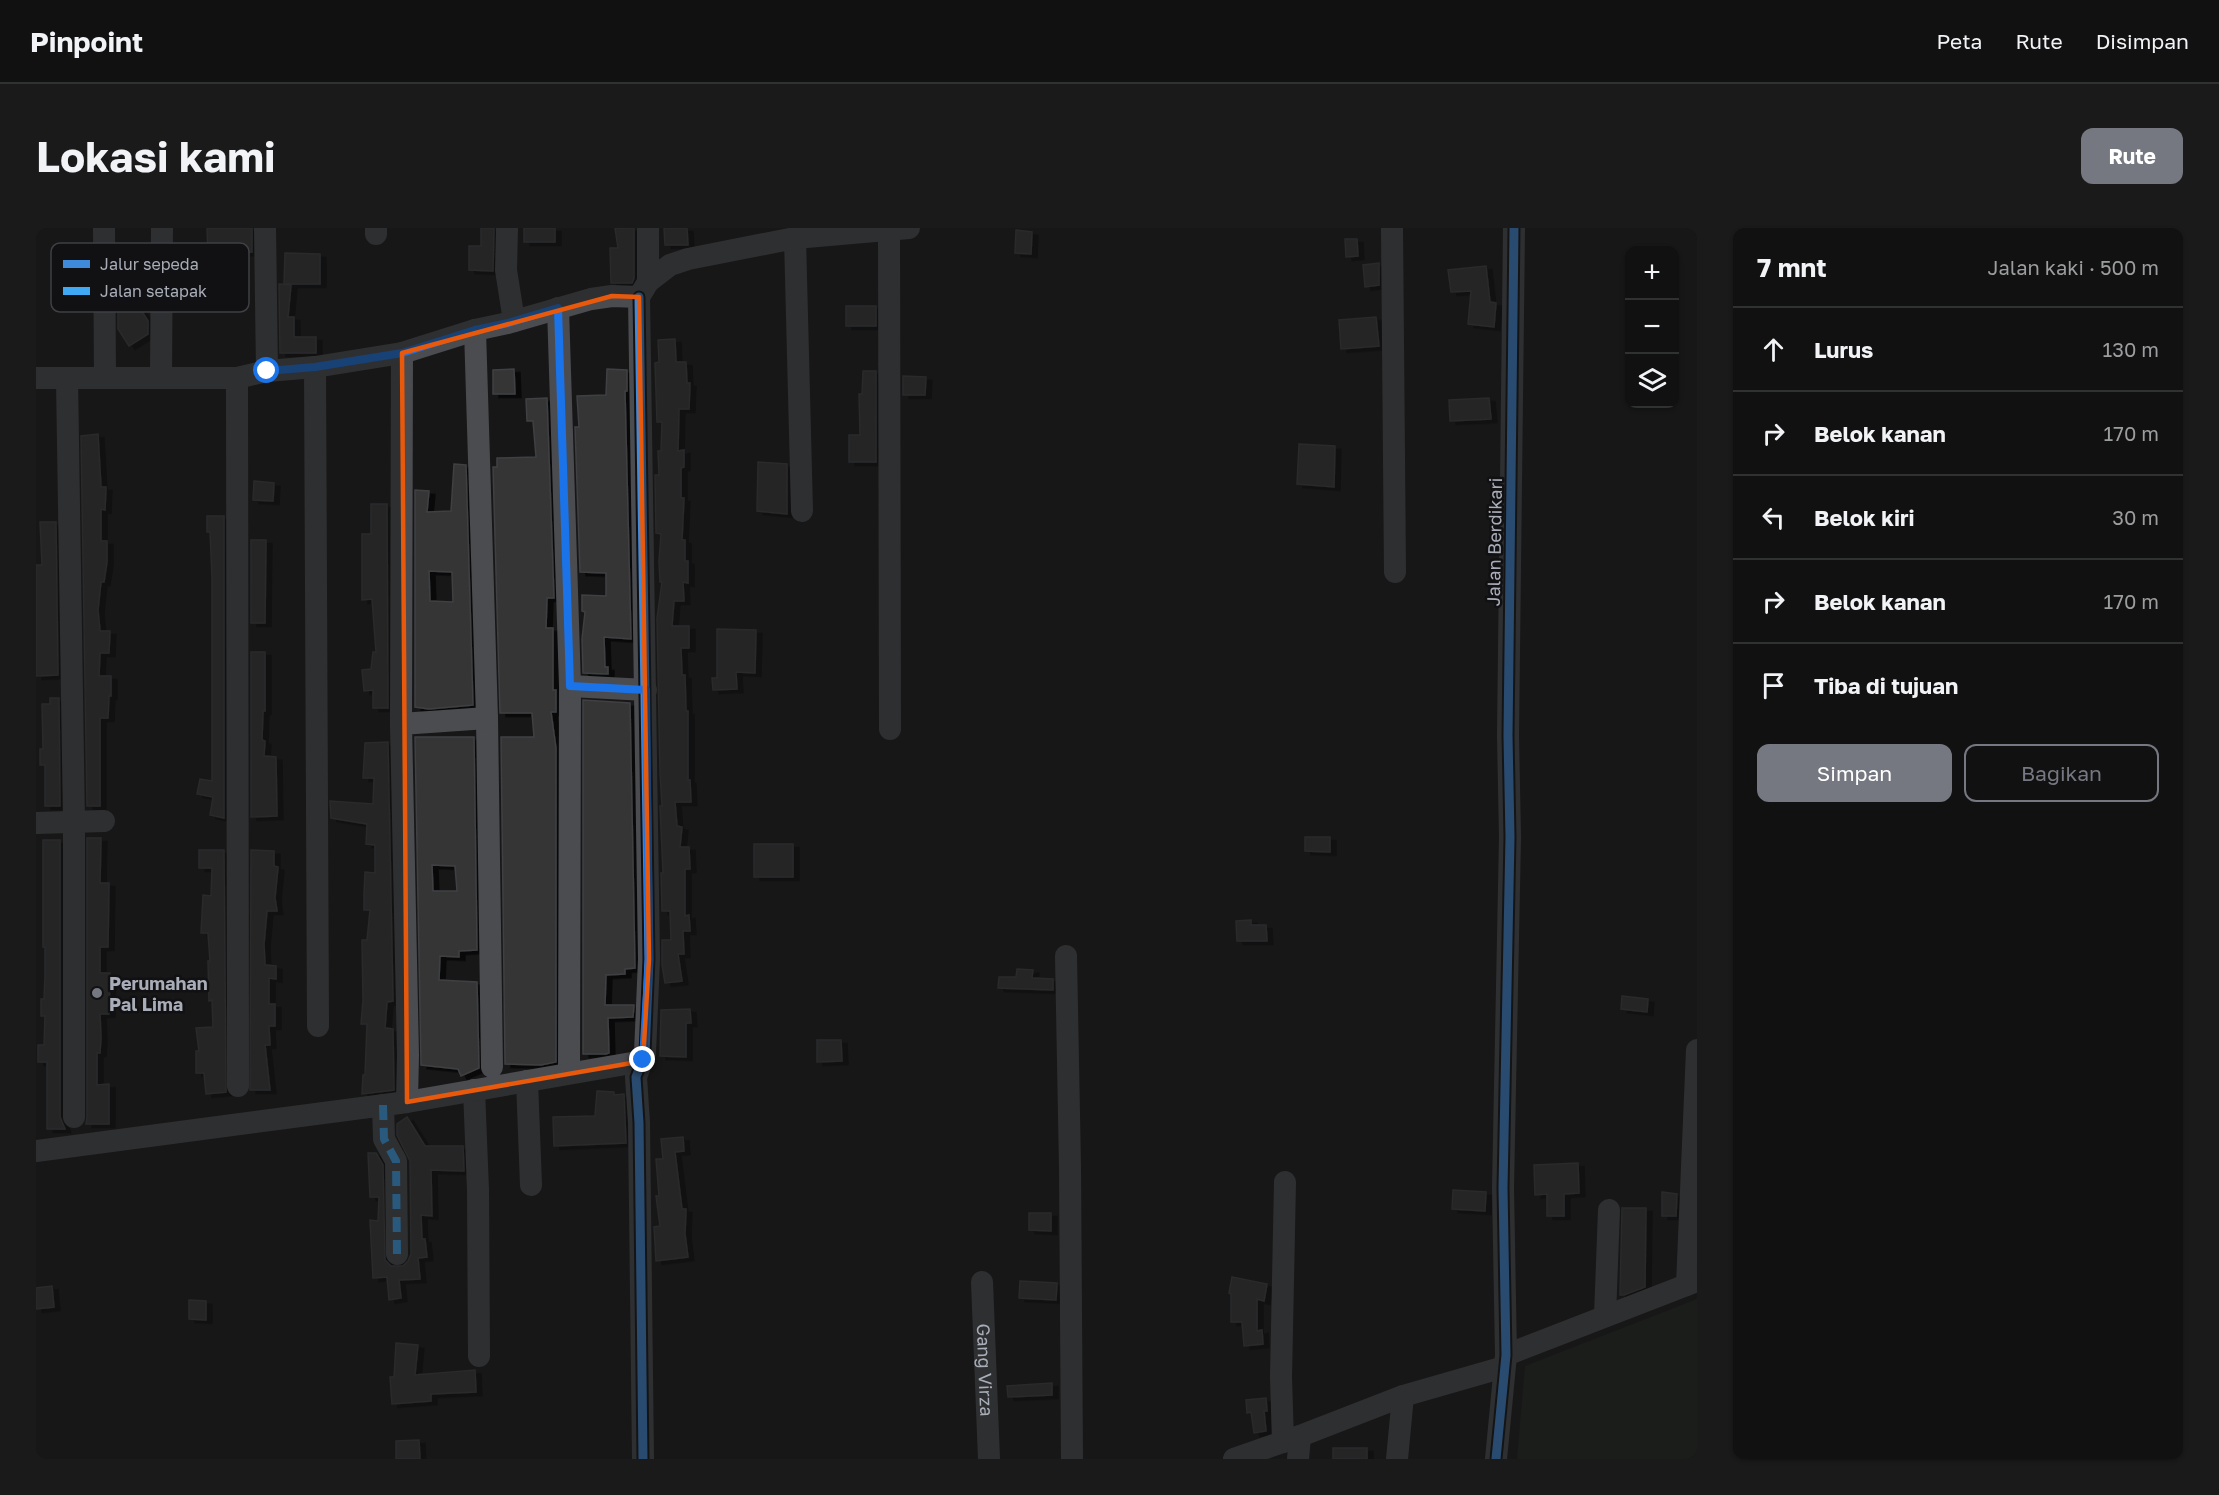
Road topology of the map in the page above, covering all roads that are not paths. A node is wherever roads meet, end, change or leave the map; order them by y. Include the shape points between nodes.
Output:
1 (104, 228) edge
2 (162, 228) edge
3 (265, 228) edge
4 (507, 228) edge
5 (648, 228) edge
6 (1392, 228) edge
7 (1514, 228) edge
8 (899, 229) edge
9 (786, 236) edge
10 (104, 243) edge
11 (162, 243) edge
12 (644, 290) junction
13 (558, 308) junction
14 (105, 312) edge
15 (161, 312) edge
16 (514, 321) junction
17 (475, 330) junction
18 (402, 353) junction
19 (315, 367) junction
20 (267, 371) junction
21 (105, 376) junction
22 (161, 377) junction
23 (36, 378) edge
24 (67, 378) junction
25 (237, 378) junction
26 (802, 511) dead end
27 (1395, 572) dead end
28 (570, 686) junction
29 (646, 690) junction
30 (487, 718) junction
31 (401, 724) junction
32 (890, 729) dead end
33 (104, 821) dead end
34 (74, 822) junction
35 (36, 823) edge
36 (1066, 956) dead end
37 (318, 1026) dead end
38 (1697, 1050) edge
39 (643, 1060) junction
40 (492, 1067) dead end
41 (569, 1073) junction
42 (527, 1081) junction
43 (238, 1086) dead end
44 (474, 1090) junction
45 (406, 1102) junction
46 (383, 1105) junction
47 (74, 1117) dead end
48 (36, 1151) edge
49 (1285, 1182) dead end
50 (531, 1185) dead end
51 (1609, 1210) dead end
52 (397, 1254) dead end
53 (982, 1282) dead end
54 (1692, 1283) edge
55 (1605, 1316) junction
56 (478, 1356) dead end
57 (1505, 1361) junction
58 (1403, 1396) junction
59 (1291, 1439) junction
60 (643, 1459) edge
61 (989, 1459) edge
62 (1072, 1459) edge
63 (1234, 1459) edge
64 (1298, 1459) edge
65 (1397, 1459) edge
66 (1496, 1459) edge

1 - 10 street
2 - 11 street
3 - 20 street
4 - 16 street via 506,270
5 - 12 street
6 - 27 street
7 - 57 street, Jalan Berdikari via 1503,1188
8 - 9 street
8 - 32 street
9 - 12 street via 670,265
9 - 26 street
12 - 13 street
12 - 29 street
13 - 16 street
13 - 28 street
14 - 21 street
15 - 22 street
16 - 17 street
17 - 18 street
17 - 30 street
18 - 19 street
18 - 31 street
19 - 20 street
19 - 37 street
20 - 25 street
21 - 22 street
21 - 24 street
22 - 25 street
23 - 24 street
24 - 34 street
25 - 43 street
28 - 29 street
28 - 41 street
29 - 39 street via 649,959
30 - 31 street
30 - 40 street
31 - 45 street
33 - 34 street
34 - 35 street
34 - 47 street
36 - 62 street
38 - 54 street
39 - 41 street
39 - 60 street via 636,1077
41 - 42 street
42 - 44 street
42 - 50 street
44 - 45 street
44 - 56 street
45 - 46 street
46 - 48 street
46 - 52 street via 384,1139 396,1161
49 - 59 street via 1281,1355
51 - 55 street
53 - 61 street, Gang Virza
54 - 55 street
55 - 57 street
57 - 58 street
57 - 66 street, Jalan Berdikari
58 - 59 street
58 - 65 street
59 - 63 street
59 - 64 street

